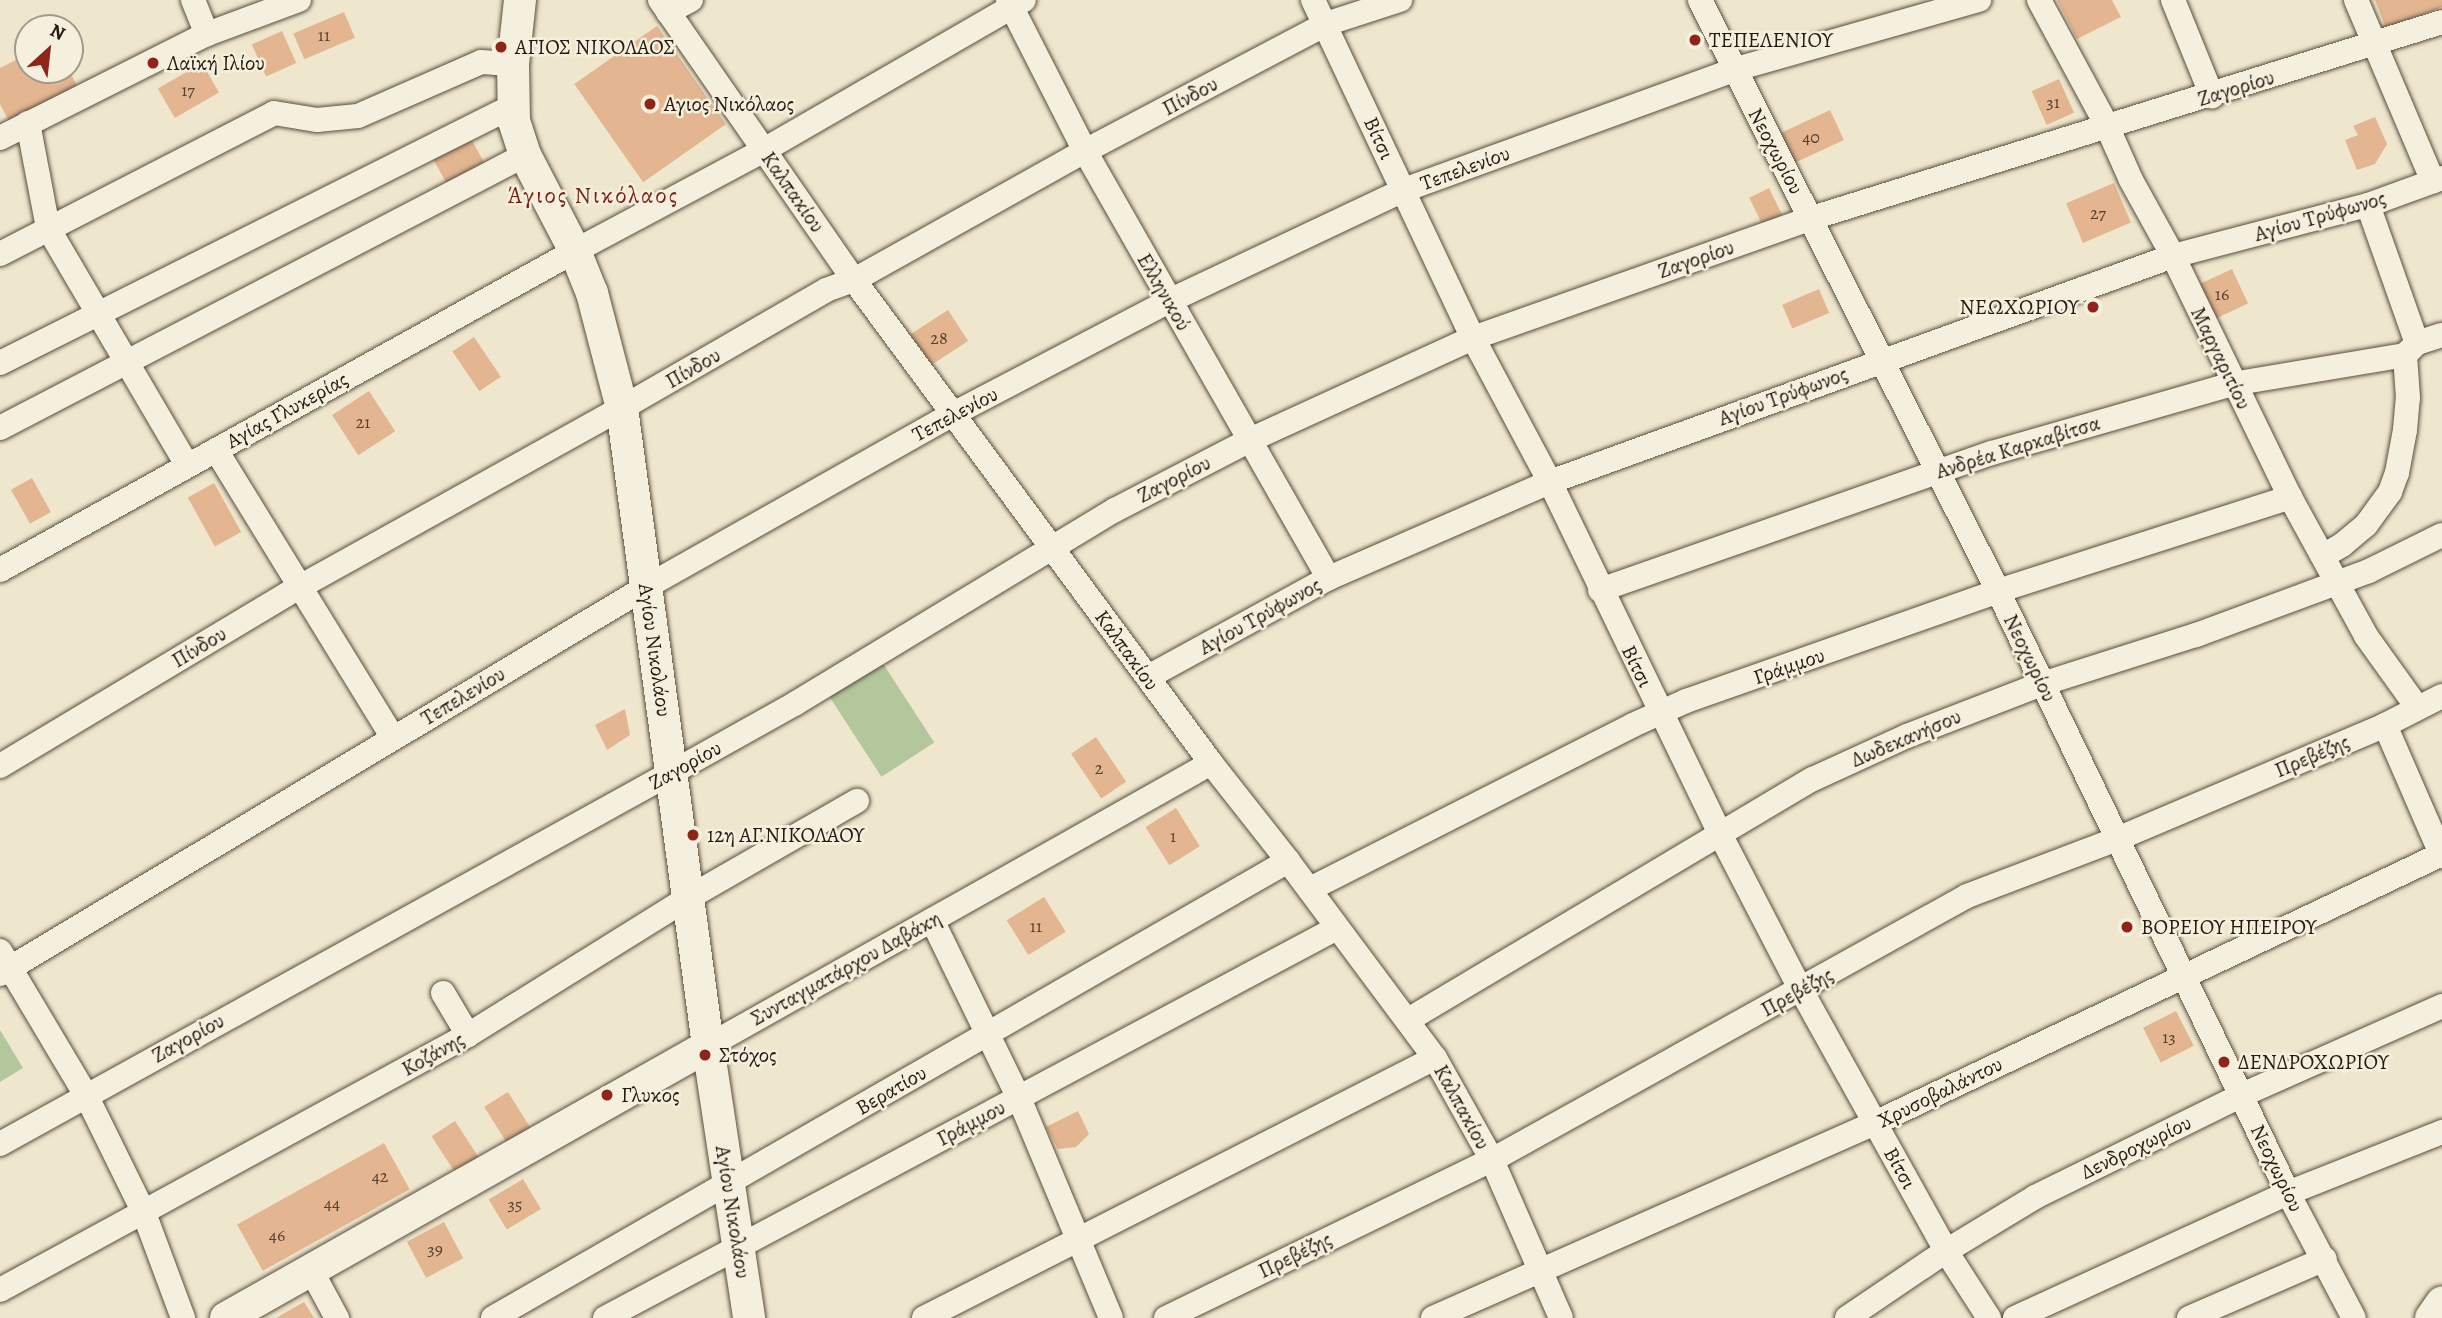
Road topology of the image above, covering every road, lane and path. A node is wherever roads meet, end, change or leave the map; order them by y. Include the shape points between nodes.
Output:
1 (194, 0) edge
2 (299, 0) edge
3 (520, 0) edge
4 (691, 0) edge
5 (1313, 0) edge
6 (1400, 0) edge
7 (1700, 0) edge
8 (1979, 0) edge
9 (2039, 0) edge
10 (2173, 0) edge
11 (2356, 0) edge
12 (1015, 2) edge
13 (664, 6) edge
14 (2442, 22) edge
15 (1326, 24) junction
16 (207, 34) junction
17 (2375, 46) junction
18 (513, 64) junction
19 (1733, 70) junction
20 (2212, 96) junction
21 (513, 106) junction
22 (28, 123) junction
23 (2107, 126) junction
24 (1, 134) edge
25 (764, 150) junction
26 (1085, 151) junction
27 (525, 155) junction
28 (2437, 180) edge
29 (1404, 190) junction
30 (2368, 205) junction
31 (1812, 218) junction
32 (48, 228) junction
33 (575, 251) junction
34 (0, 254) edge
35 (2173, 256) junction
36 (854, 280) junction
37 (1169, 301) junction
38 (97, 314) junction
39 (2442, 335) edge
40 (1473, 338) junction
41 (2411, 349) junction
42 (1880, 360) junction
43 (127, 362) junction
44 (0, 363) edge
45 (2232, 384) junction
46 (622, 408) junction
47 (953, 414) junction
48 (0, 428) edge
49 (1250, 440) junction
50 (216, 450) junction
51 (187, 466) junction
52 (1935, 472) junction
53 (1550, 482) junction
54 (2290, 497) junction
55 (2442, 535) edge
56 (1052, 547) junction
57 (2323, 556) junction
58 (0, 570) edge
59 (1329, 579) junction
60 (2336, 582) junction
61 (646, 587) junction
62 (298, 588) junction
63 (1600, 590) junction
64 (1998, 592) junction
65 (1148, 677) junction
66 (2042, 684) junction
67 (2442, 696) edge
68 (2417, 707) junction
69 (1659, 712) junction
70 (2385, 725) junction
71 (393, 738) junction
72 (1211, 762) junction
73 (0, 766) edge
74 (671, 773) junction
75 (857, 801) dead end
76 (1720, 834) junction
77 (2117, 839) junction
78 (2442, 855) edge
79 (1289, 861) junction
80 (1310, 889) junction
81 (688, 898) junction
82 (932, 920) junction
83 (1337, 928) junction
84 (3, 964) edge
85 (2181, 976) junction
86 (1801, 990) junction
87 (443, 993) dead end
88 (2442, 1006) edge
89 (1408, 1020) junction
90 (988, 1034) junction
91 (468, 1035) junction
92 (708, 1046) junction
93 (1435, 1058) junction
94 (86, 1095) junction
95 (2242, 1095) junction
96 (1019, 1098) junction
97 (1875, 1123) junction
98 (2442, 1132) edge
99 (0, 1144) edge
100 (1492, 1160) junction
101 (728, 1181) junction
102 (2288, 1193) junction
103 (144, 1213) junction
104 (1078, 1238) junction
105 (738, 1247) junction
106 (1946, 1251) junction
107 (2325, 1259) junction
108 (310, 1270) junction
109 (1541, 1271) junction
110 (0, 1290) edge
111 (2442, 1302) edge
112 (183, 1318) edge
113 (226, 1318) edge
114 (337, 1318) edge
115 (493, 1318) edge
116 (605, 1318) edge
117 (749, 1318) edge
118 (924, 1318) edge
119 (1111, 1318) edge
120 (1166, 1318) edge
121 (1433, 1318) edge
122 (1561, 1318) edge
123 (1847, 1318) edge
124 (1989, 1318) edge
125 (2015, 1318) edge
126 (2189, 1318) edge
127 (2354, 1318) edge
128 (2431, 1318) edge

1 - 16 street
2 - 16 street
3 - 18 street, Αγίου Νικολάου
4 - 13 street
5 - 15 street, Βίτσι
6 - 15 street, Πίνδου
7 - 19 street, Νεοχωρίου
8 - 19 street, Τεπελενίου
9 - 23 street, Μαργαριτίου
10 - 20 street
11 - 17 street
12 - 25 street, Αγίας Γλυκερίας
12 - 26 street, Ελληνικού
13 - 25 street, Καλπακίου
14 - 17 street, Ζαγορίου
15 - 26 street, Πίνδου
15 - 29 street, Βίτσι
16 - 22 street
17 - 20 street, Ζαγορίου
17 - 28 street
18 - 21 street, Αγίου Νικολάου
18 - 32 street via 481,62 358,116 317,120 274,113
19 - 29 street, Τεπελενίου
19 - 31 street, Νεοχωρίου
20 - 23 street, Ζαγορίου
21 - 27 street, Αγίου Νικολάου
21 - 38 street
22 - 24 street
22 - 32 street
23 - 31 street, Ζαγορίου
23 - 35 street, Μαργαριτίου
25 - 33 street, Αγίας Γλυκερίας
25 - 36 street, Καλπακίου
26 - 36 street, Πίνδου
26 - 37 street, Ελληνικού
27 - 33 street, Αγίου Νικολάου
27 - 43 street
28 - 30 street, Αγίου Τρύφωνος
29 - 37 street, Τεπελενίου
29 - 40 street, Βίτσι
30 - 35 street, Αγίου Τρύφωνος
30 - 41 street
31 - 40 street, Ζαγορίου
31 - 42 street, Νεοχωρίου
32 - 34 street
32 - 38 street
33 - 46 street, Αγίου Νικολάου via 603,326
33 - 50 street, Αγίας Γλυκερίας
35 - 42 street, Αγίου Τρύφωνος
35 - 45 street, Μαργαριτίου
36 - 46 street, Πίνδου via 827,290
36 - 47 street, Καλπακίου
37 - 47 street, Τεπελενίου
37 - 49 street, Ελληνικού
38 - 43 street
38 - 44 street
39 - 41 street, Ανδρέα Καρκαβίτσα
40 - 49 street, Ζαγορίου
40 - 53 street, Βίτσι
41 - 45 street, Ανδρέα Καρκαβίτσα
41 - 57 street via 2405,430 2390,492 2366,526
42 - 52 street, Νεοχωρίου
42 - 53 street, Αγίου Τρύφωνος
43 - 48 street
43 - 51 street
45 - 52 street, Ανδρέα Καρκαβίτσα
45 - 54 street, Μαργαριτίου
46 - 61 street, Αγίου Νικολάου
46 - 62 street, Πίνδου
47 - 56 street, Καλπακίου
47 - 61 street, Τεπελενίου
49 - 56 street, Ζαγορίου
49 - 59 street, Ελληνικού
50 - 51 street, Αγίας Γλυκερίας
50 - 62 street
51 - 58 street, Αγίας Γλυκερίας
52 - 63 street, Ανδρέα Καρκαβίτσα
52 - 64 street, Νεοχωρίου
53 - 59 street, Αγίου Τρύφωνος
53 - 63 street, Βίτσι
54 - 57 street, Μαργαριτίου
54 - 64 street, Γράμμου
55 - 60 street, Δωδεκανήσου
56 - 65 street, Καλπακίου
56 - 74 street, Ζαγορίου via 796,703
57 - 60 street, Μαργαριτίου
59 - 65 street, Αγίου Τρύφωνος
60 - 66 street, Δωδεκανήσου via 2196,635
60 - 68 street, Μαργαριτίου via 2366,636
61 - 71 street, Τεπελενίου
61 - 74 street, Αγίου Νικολάου
62 - 71 street
62 - 73 street, Πίνδου
63 - 69 street, Βίτσι
64 - 66 street, Νεοχωρίου
64 - 69 street, Γράμμου
65 - 72 street, Καλπακίου
66 - 76 street, Δωδεκανήσου via 1812,779
66 - 77 street, Νεοχωρίου
67 - 68 street, Πρεβέζης
68 - 70 street, Πρεβέζης
69 - 76 street, Βίτσι
69 - 80 street, Γράμμου
70 - 77 street, Πρεβέζης
70 - 78 street
71 - 84 street, Τεπελενίου
72 - 79 street, Καλπακίου
72 - 82 street, Συνταγματάρχου Δαβάκη
74 - 81 street, Αγίου Νικολάου
74 - 94 street, Ζαγορίου
75 - 81 street, Κοζάνης
76 - 86 street, Βίτσι
76 - 89 street, Δωδεκανήσου
77 - 85 street, Νεοχωρίου
77 - 86 street, Πρεβέζης via 1967,896
78 - 85 street, Χρυσοβαλάντου
79 - 80 street, Καλπακίου
79 - 90 street, Βερατίου
80 - 83 street, Καλπακίου
81 - 91 street, Κοζάνης
81 - 92 street, Αγίου Νικολάου
82 - 90 street
82 - 92 street, Συνταγματάρχου Δαβάκη
83 - 89 street, Καλπακίου
83 - 96 street, Γράμμου
84 - 94 street
85 - 95 street, Νεοχωρίου
85 - 97 street, Χρυσοβαλάντου
86 - 97 street, Βίτσι
86 - 100 street, Πρεβέζης
87 - 91 street
88 - 95 street, Δενδροχωρίου
89 - 93 street, Καλπακίου
90 - 96 street
90 - 101 street, Βερατίου
91 - 103 street, Κοζάνης
92 - 101 street, Αγίου Νικολάου
92 - 108 street, Συνταγματάρχου Δαβάκη
93 - 100 street, Καλπακίου
93 - 104 street
94 - 99 street, Ζαγορίου
94 - 103 street
95 - 102 street, Νεοχωρίου
95 - 106 street, Δενδροχωρίου via 2035,1197
96 - 104 street
96 - 105 street, Γράμμου
97 - 106 street, Βίτσι
97 - 109 street, Χρυσοβαλάντου
98 - 102 street
100 - 109 street, Καλπακίου
100 - 120 street, Πρεβέζης
101 - 105 street, Αγίου Νικολάου
101 - 115 street, Βερατίου
102 - 107 street, Νεοχωρίου
102 - 125 street
103 - 110 street, Κοζάνης
103 - 112 street
104 - 118 street
104 - 119 street
105 - 116 street, Γράμμου
105 - 117 street, Αγίου Νικολάου
106 - 123 street, Δενδροχωρίου
106 - 124 street, Βίτσι
107 - 126 street
107 - 127 street, Νεοχωρίου
108 - 113 street, Συνταγματάρχου Δαβάκη
108 - 114 street
109 - 121 street, Χρυσοβαλάντου
109 - 122 street, Καλπακίου
111 - 128 street

